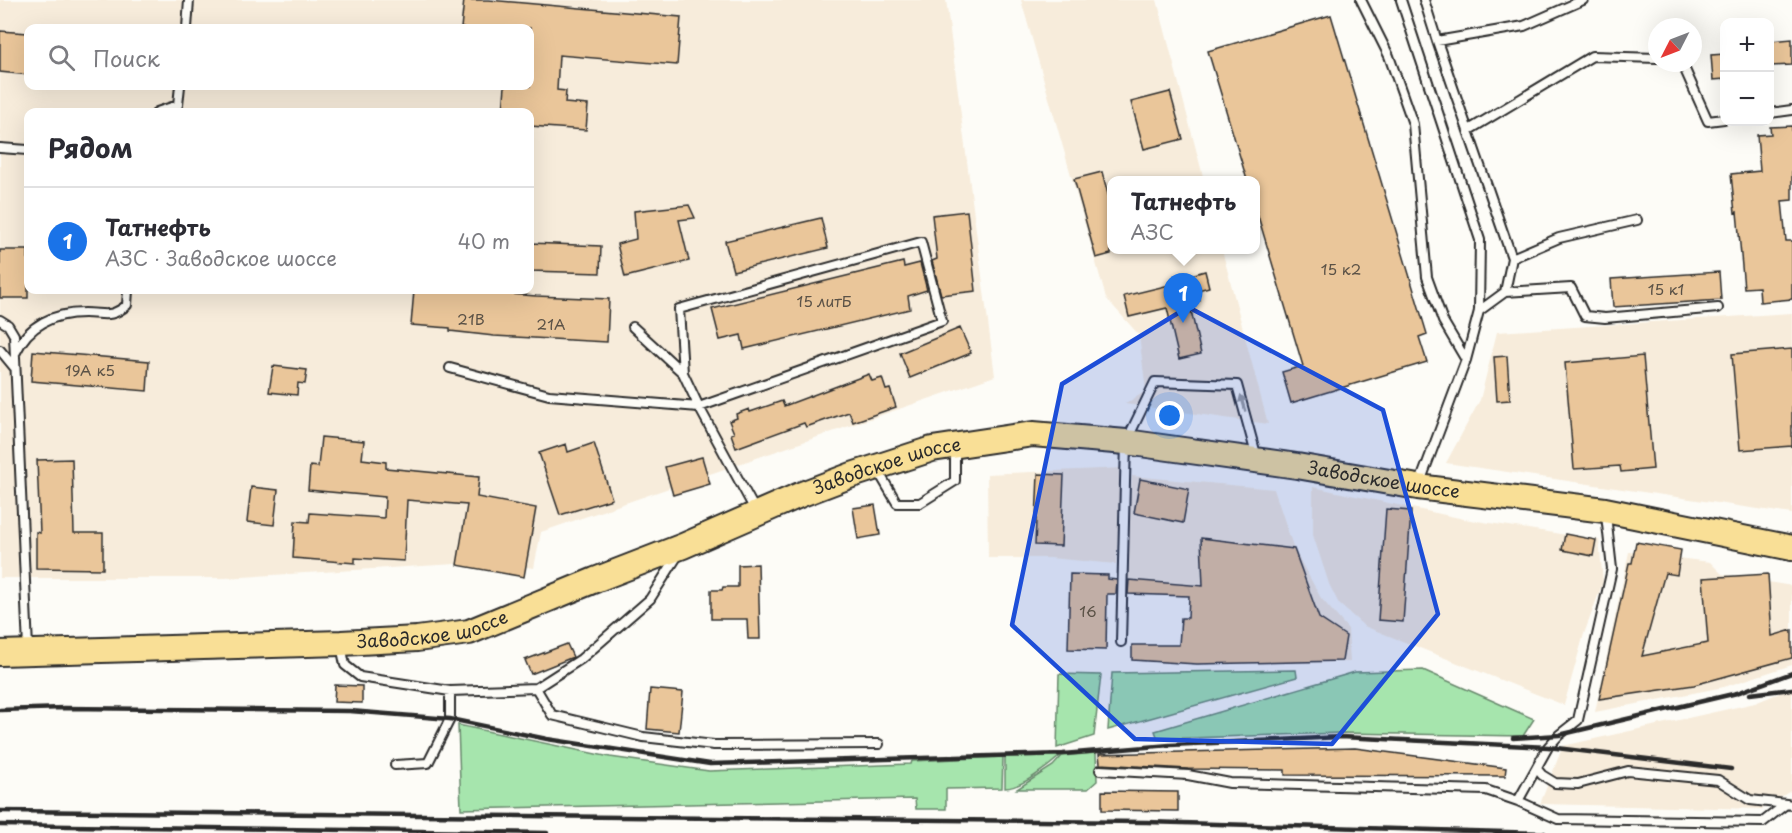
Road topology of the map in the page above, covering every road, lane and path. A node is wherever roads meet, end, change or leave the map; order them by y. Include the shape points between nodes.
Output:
1 (189, 0) edge
2 (1361, 0) edge
3 (1401, 0) edge
4 (1424, 0) edge
5 (1583, 0) edge
6 (1571, 3) edge
7 (187, 24) edge
8 (1437, 40) junction
9 (1648, 58) edge
10 (1686, 72) edge
11 (180, 90) edge
12 (169, 108) edge
13 (1792, 110) edge
14 (1774, 112) edge
15 (1720, 120) edge
16 (1469, 130) junction
17 (0, 148) edge
18 (24, 150) edge
19 (1637, 220) dead end
20 (1512, 258) junction
21 (1505, 292) junction
22 (128, 294) edge
23 (1718, 308) dead end
24 (1479, 310) junction
25 (0, 320) edge
26 (633, 327) dead end
27 (0, 350) edge
28 (14, 356) junction
29 (1466, 360) junction
30 (15, 368) junction
31 (450, 368) dead end
32 (683, 373) junction
33 (699, 407) junction
34 (1126, 442) junction
35 (955, 445) junction
36 (1257, 460) junction
37 (875, 468) junction
38 (955, 481) junction
39 (1418, 487) junction
40 (957, 491) dead end
41 (1605, 510) junction
42 (757, 514) junction
43 (683, 546) junction
44 (1792, 548) edge
45 (1120, 642) dead end
46 (341, 643) junction
47 (0, 653) edge
48 (28, 653) junction
49 (536, 688) junction
50 (450, 691) junction
51 (879, 744) dead end
52 (395, 765) dead end
53 (1537, 769) junction
54 (1100, 770) dead end
55 (1518, 801) junction
56 (1789, 805) edge

1 - 7 lane
2 - 29 lane via 1389,56 1413,124 1427,277 1443,321
3 - 24 lane via 1480,240
4 - 8 lane
5 - 6 lane
6 - 8 lane via 1524,26
8 - 16 lane
9 - 16 lane via 1592,56
10 - 15 lane via 1708,121
11 - 12 lane via 178,105
13 - 14 lane
16 - 20 lane
17 - 18 lane
19 - 20 lane via 1559,238
20 - 21 lane
21 - 23 lane via 1571,288 1585,316 1605,318
21 - 24 lane
22 - 28 lane via 127,305 117,313 53,316 32,329
24 - 29 lane
25 - 28 lane via 14,335
26 - 32 lane
27 - 30 lane
28 - 30 lane
29 - 39 lane
30 - 48 lane
31 - 33 lane via 549,395
32 - 33 lane
32 - 33 lane via 679,309 921,242 942,321
33 - 42 lane
34 - 35 main road, Заводское шоссе via 1033,434
34 - 36 main road, Заводское шоссе
36 -> 34 lane via 1237,385 1155,382
34 - 45 lane
35 - 37 main road, Заводское шоссе
35 - 38 lane
36 - 39 main road, Заводское шоссе
37 - 38 lane via 897,503 920,504
37 - 42 main road, Заводское шоссе
38 - 40 lane
39 - 41 main road, Заводское шоссе
41 - 44 main road, Заводское шоссе
41 - 53 lane via 1612,569 1578,720 1548,747
42 - 43 main road, Заводское шоссе
43 - 46 main road, Заводское шоссе via 468,632
43 - 49 lane via 650,600 581,659
46 - 48 main road, Заводское шоссе
46 - 50 lane via 345,665 360,677
47 - 48 main road, Заводское шоссе
49 - 50 lane
49 - 51 lane via 552,715 643,737 714,745
50 - 52 lane via 450,719 428,763
53 - 55 lane
53 - 56 lane via 1555,783 1578,784 1628,771 1718,780 1750,800
54 - 55 lane via 1188,775 1230,783 1486,790
55 - 56 lane via 1558,819 1763,822

